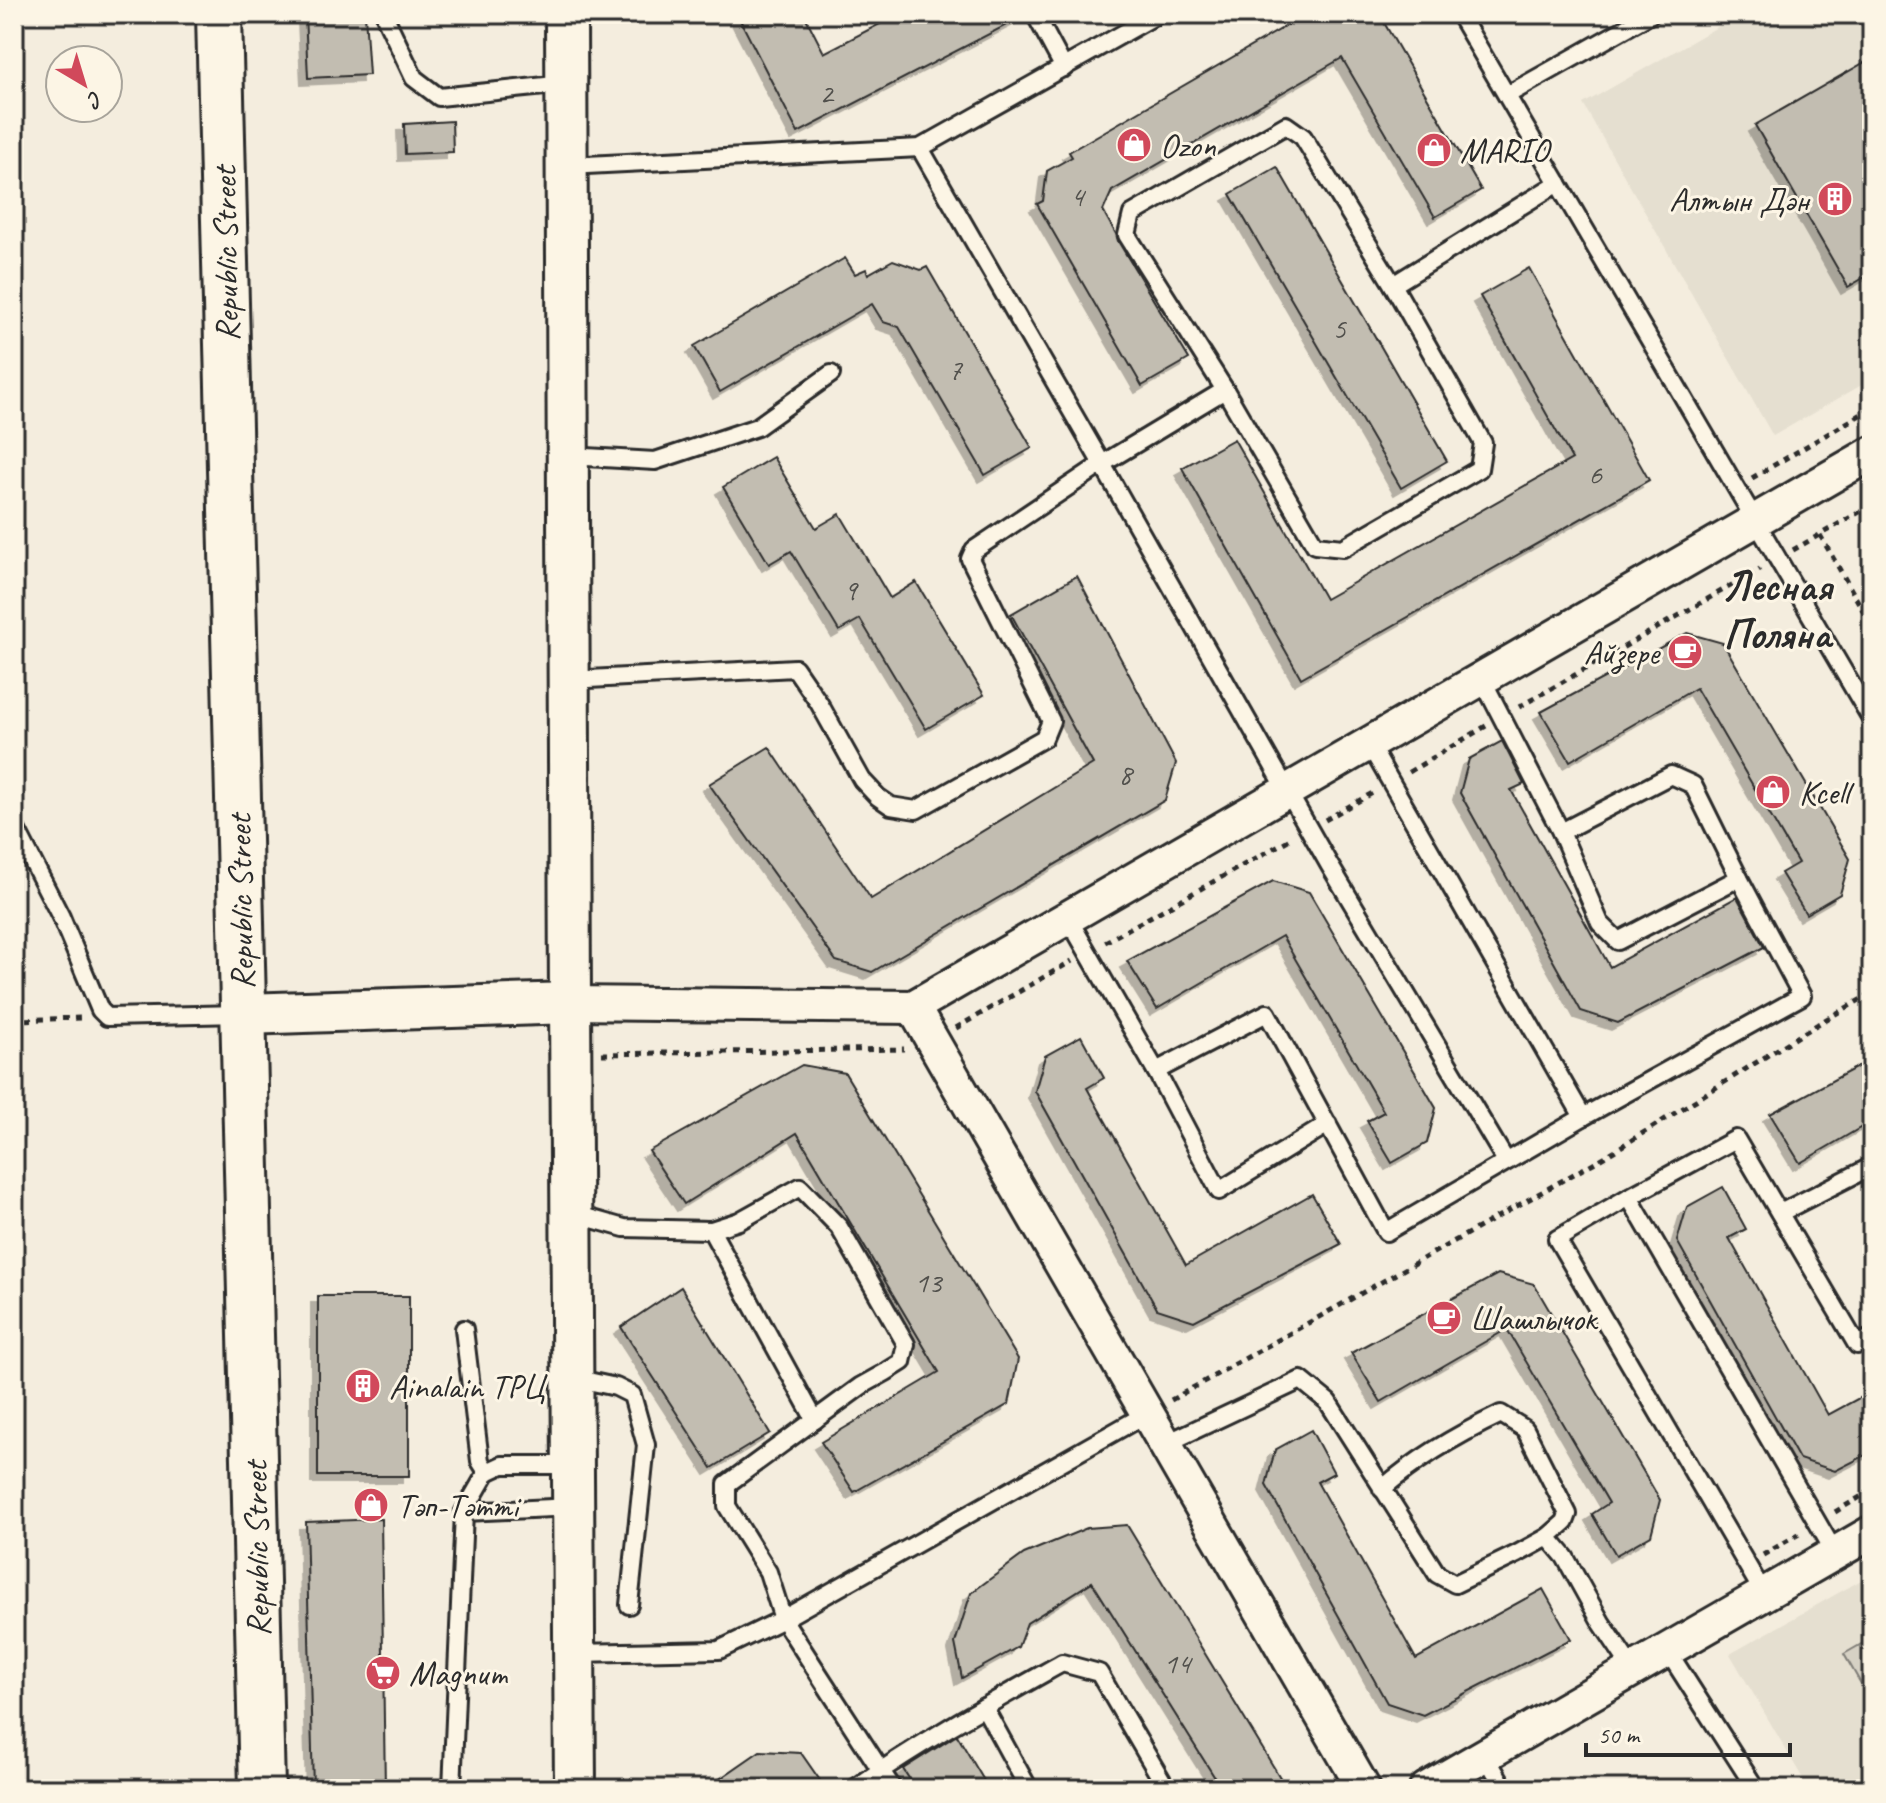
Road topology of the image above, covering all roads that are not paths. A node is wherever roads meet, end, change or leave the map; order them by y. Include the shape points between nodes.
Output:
1 (219, 14) edge
2 (388, 14) edge
3 (566, 14) edge
4 (1035, 14) edge
5 (1158, 14) edge
6 (1459, 14) edge
7 (1651, 14) edge
8 (1064, 68) junction
9 (566, 84) junction
10 (1507, 95) junction
11 (920, 148) junction
12 (567, 166) junction
13 (1558, 183) junction
14 (1393, 285) junction
15 (831, 374) dead end
16 (1225, 390) junction
17 (1872, 453) edge
18 (567, 456) junction
19 (1102, 464) junction
20 (1755, 521) junction
21 (1482, 679) junction
22 (568, 681) junction
23 (1872, 720) edge
24 (1369, 744) junction
25 (1287, 791) junction
26 (14, 825) edge
27 (1561, 832) junction
28 (1739, 878) junction
29 (1068, 918) junction
30 (570, 1003) junction
31 (913, 1007) junction
32 (242, 1014) junction
33 (1156, 1071) junction
34 (1583, 1117) junction
35 (1328, 1124) junction
36 (1506, 1161) junction
37 (1872, 1166) edge
38 (1629, 1197) junction
39 (571, 1213) junction
40 (1780, 1213) junction
41 (711, 1230) junction
42 (464, 1329) dead end
43 (1872, 1337) edge
44 (572, 1377) junction
45 (1148, 1413) junction
46 (815, 1420) junction
47 (1165, 1444) junction
48 (572, 1465) junction
49 (487, 1472) junction
50 (1382, 1489) junction
51 (573, 1507) junction
52 (464, 1512) junction
53 (1872, 1532) edge
54 (1548, 1537) junction
55 (1835, 1553) junction
56 (1764, 1594) junction
57 (629, 1605) dead end
58 (783, 1619) junction
59 (1667, 1650) junction
60 (574, 1653) junction
61 (1633, 1670) junction
62 (984, 1707) junction
63 (1485, 1755) junction
64 (882, 1769) junction
65 (262, 1789) edge
66 (452, 1789) edge
67 (575, 1789) edge
68 (854, 1789) edge
69 (893, 1789) edge
70 (1029, 1789) edge
71 (1167, 1789) edge
72 (1364, 1789) edge
73 (1426, 1789) edge
74 (1505, 1789) edge
75 (1756, 1789) edge

1 - 32 main road, Republic Street
2 - 9 lane via 414,78 439,97
3 - 9 street
4 - 8 lane
5 - 8 lane
6 - 10 lane
7 - 10 lane
8 - 11 lane
9 - 12 street
10 - 13 lane
11 - 12 lane
11 - 19 lane
12 - 18 street
13 - 14 lane
13 - 20 lane
14 - 16 lane via 1483,443 1479,469 1343,548 1315,545
14 - 16 lane via 1303,137 1286,125 1132,214 1127,235
15 - 18 lane via 757,427 655,461
16 - 19 lane
17 - 20 street
18 - 22 street
19 - 22 lane via 974,550 970,559 1051,721 1044,738 916,810 891,806 862,780 795,668
19 - 25 lane
20 - 21 street
20 - 23 lane
21 - 24 street
21 - 27 lane
22 - 30 street
24 - 25 street
24 - 34 lane
25 - 29 street
25 - 36 lane
26 - 32 lane via 107,1017
27 - 28 lane via 1671,775 1693,785
27 - 28 lane via 1600,923 1618,941
28 - 34 lane via 1802,996
29 - 31 street
29 - 33 lane
30 - 31 street
30 - 32 street
30 - 39 street
31 - 45 street
32 - 65 main road, Republic Street
33 - 35 lane via 1267,1013
33 - 35 lane via 1219,1191
34 - 36 lane
35 - 36 lane via 1386,1232
37 - 40 lane
38 - 40 lane via 1736,1139
38 - 55 lane
38 - 56 lane via 1557,1239
39 - 41 lane via 624,1228
39 - 44 street
40 - 43 lane via 1857,1345
41 - 46 lane
41 - 46 lane via 739,1221 800,1187 839,1227 906,1344 902,1362
42 - 49 lane via 480,1461
44 - 48 street
44 - 57 lane via 632,1395 646,1445
45 - 47 street
45 - 58 lane
46 - 58 lane via 727,1484 727,1506 768,1572
47 - 50 lane via 1301,1380 1328,1402
47 - 72 street
48 - 49 lane via 502,1465
48 - 51 street
49 - 52 lane
50 - 54 lane via 1437,1574 1455,1584
50 - 54 lane via 1404,1469 1501,1414 1525,1429 1568,1514
51 - 52 lane
51 - 60 street
52 - 66 lane
53 - 55 street
54 - 61 lane
55 - 56 street
56 - 59 street
58 - 60 lane via 719,1650
58 - 64 lane
59 - 61 street
59 - 75 lane
60 - 67 street
61 - 63 street
62 - 64 lane
62 - 70 lane
62 - 71 lane via 1062,1663 1099,1673
63 - 73 street
63 - 74 lane
64 - 68 lane
64 - 69 lane

